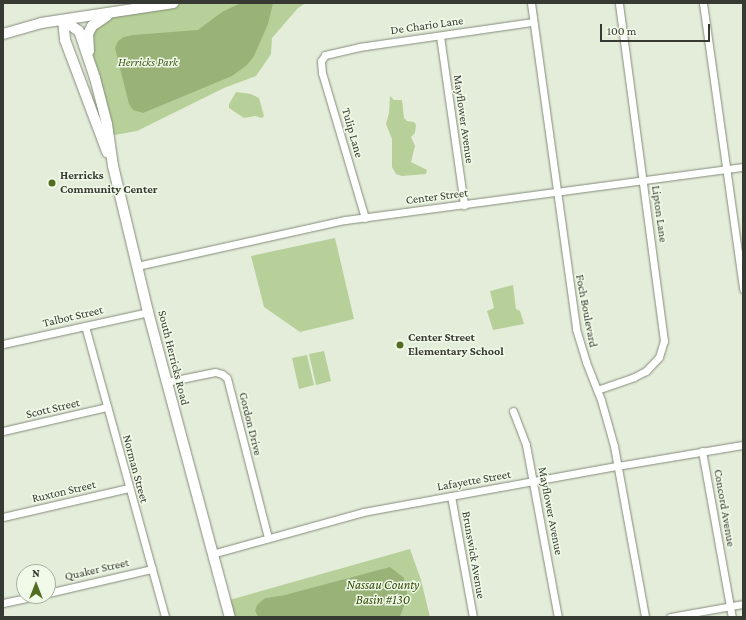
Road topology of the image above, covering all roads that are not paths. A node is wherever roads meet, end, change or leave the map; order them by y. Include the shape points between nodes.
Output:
1 (173, 3) edge
2 (531, 3) edge
3 (619, 3) edge
4 (703, 3) edge
5 (111, 14) junction
6 (63, 20) junction
7 (533, 22) junction
8 (3, 34) edge
9 (440, 36) junction
10 (324, 55) joint
11 (89, 57) junction
12 (113, 166) junction
13 (743, 167) edge
14 (726, 169) junction
15 (643, 180) junction
16 (557, 192) junction
17 (464, 205) junction
18 (365, 218) junction
19 (137, 266) junction
20 (743, 289) edge
21 (148, 312) junction
22 (85, 326) junction
23 (3, 344) edge
24 (166, 382) junction
25 (597, 390) junction
26 (107, 407) junction
27 (513, 411) dead end
28 (3, 431) edge
29 (743, 445) edge
30 (702, 451) junction
31 (617, 466) junction
32 (533, 481) junction
33 (129, 488) junction
34 (451, 496) junction
35 (3, 517) edge
36 (268, 538) junction
37 (212, 554) junction
38 (152, 569) junction
39 (56, 591) edge
40 (16, 600) edge
41 (3, 603) edge
42 (743, 604) edge
43 (730, 606) junction
44 (165, 617) edge
45 (230, 617) edge
46 (473, 617) edge
47 (558, 617) edge
48 (646, 617) edge
49 (670, 617) edge
50 (732, 617) edge

1 - 5 main road
2 - 7 street, Foch Boulevard
3 - 15 street, Lipton Lane
4 - 14 street
5 - 6 main road
5 - 11 main road via 92,26 88,34
6 - 8 main road via 30,25
6 - 11 main road, South Herricks Road via 79,31
6 - 12 main road, South Herricks Road via 65,40
7 - 9 street, De Chario Lane
7 - 16 street, Foch Boulevard
9 - 10 street, De Chario Lane via 359,47
9 - 17 street, Mayflower Avenue
10 - 18 street, Tulip Lane via 321,61 322,73
11 - 12 main road, South Herricks Road via 108,124
12 - 19 main road, South Herricks Road
13 - 14 street, Center Street
14 - 15 street, Center Street
14 - 20 street
15 - 16 street, Center Street
15 - 25 street, Lipton Lane via 664,340 659,357 646,371
16 - 17 street, Center Street
16 - 25 street, Foch Boulevard via 576,328
17 - 18 street, Center Street
18 - 19 street, Center Street via 286,232
19 - 21 main road, South Herricks Road
21 - 22 street, Talbot Street
21 - 24 main road, South Herricks Road
22 - 23 street, Talbot Street
22 - 26 street, Norman Street
24 - 36 street, Gordon Drive via 215,372 227,378
24 - 37 main road, South Herricks Road
25 - 31 street, Foch Boulevard via 610,430
26 - 28 street, Scott Street
26 - 33 street, Norman Street
27 - 32 street, Mayflower Avenue via 526,445
29 - 30 street, Lafayette Street
30 - 31 street, Lafayette Street
30 - 43 street, Concord Avenue
31 - 32 street, Lafayette Street
31 - 48 street, Foch Boulevard
32 - 34 street, Lafayette Street
32 - 47 street, Mayflower Avenue
33 - 35 street, Ruxton Street
33 - 38 street, Norman Street
34 - 36 street, Lafayette Street via 363,512
34 - 46 street, Brunswick Avenue
36 - 37 street, Lafayette Street
37 - 45 main road, South Herricks Road
38 - 39 street, Quaker Street
38 - 44 street, Norman Street
40 - 41 street
42 - 43 street
43 - 49 street
43 - 50 street, Concord Avenue

